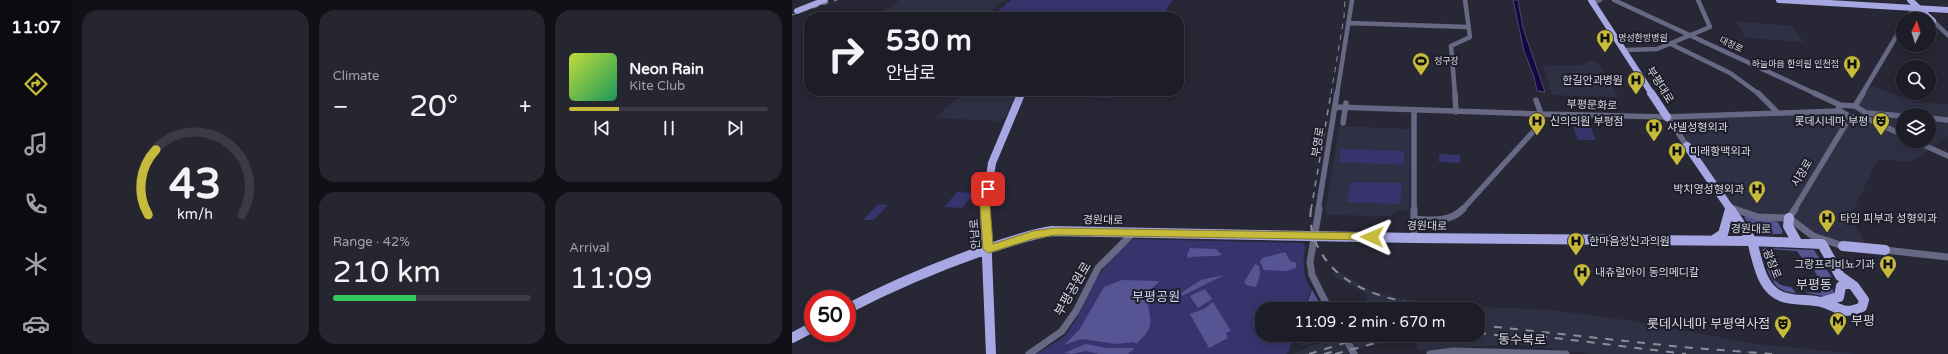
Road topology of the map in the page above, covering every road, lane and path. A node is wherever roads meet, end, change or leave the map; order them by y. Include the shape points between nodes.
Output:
1 (812, 0) edge
2 (825, 0) edge
3 (1352, 0) edge
4 (1465, 0) edge
5 (1600, 0) edge
6 (1614, 0) edge
7 (1698, 0) edge
8 (1779, 0) edge
9 (1910, 0) edge
10 (1592, 1) edge
11 (1920, 8) junction
12 (1948, 10) edge
13 (798, 11) junction
14 (1911, 12) edge
15 (1924, 12) edge
16 (792, 15) edge
17 (1348, 23) junction
18 (1936, 24) edge
19 (1468, 27) junction
20 (1948, 35) edge
21 (1690, 36) junction
22 (1896, 38) edge
23 (1671, 44) junction
24 (1624, 50) junction
25 (1019, 96) edge
26 (1536, 100) dead end
27 (1345, 106) junction
28 (1855, 106) junction
29 (1334, 107) junction
30 (1840, 108) junction
31 (1414, 110) junction
32 (1456, 112) junction
33 (1778, 113) junction
34 (1541, 114) junction
35 (1866, 115) junction
36 (1896, 116) edge
37 (1667, 117) junction
38 (1850, 117) junction
39 (1936, 119) edge
40 (1948, 120) edge
41 (1343, 123) dead end
42 (1896, 131) edge
43 (1687, 146) joint
44 (1930, 148) edge
45 (1948, 156) edge
46 (1729, 208) junction
47 (1789, 218) junction
48 (1414, 219) junction
49 (1134, 232) junction
50 (1314, 235) junction
51 (1414, 238) junction
52 (1711, 241) junction
53 (1752, 241) junction
54 (1797, 242) junction
55 (1822, 244) junction
56 (1843, 246) junction
57 (988, 249) junction
58 (1885, 250) joint
59 (1948, 257) edge
60 (1848, 283) junction
61 (1325, 302) edge
62 (1821, 302) junction
63 (856, 305) edge
64 (804, 332) edge
65 (792, 338) edge
66 (1348, 342) edge
67 (991, 354) edge
68 (1029, 354) edge
69 (1354, 354) edge
70 (1430, 354) edge
71 (1566, 354) edge

1 - 13 main road
2 - 13 main road
3 - 17 street, 부영로
4 - 19 street
5 - 10 street
6 - 21 street, 대정로
7 - 21 street via 1711,26
8 - 11 main road
9 - 11 main road
10 - 24 main road, 부평대로
11 - 12 main road
11 - 14 street
11 - 15 main road
13 - 16 main road
17 - 19 street
17 - 29 street, 부영로
18 - 20 street
19 - 32 street via 1470,37 1451,46
21 - 23 street
21 - 30 street, 대정로
22 - 28 street
23 - 24 street via 1657,49
23 - 33 street via 1713,64 1749,86 1761,94
24 - 37 main road, 부평대로
25 - 57 main road, 안남로 via 992,163 985,206
26 - 34 street
27 - 29 street, 부평문화로
27 - 31 street, 부평문화로
27 - 41 street
28 - 30 street, 부평문화로
28 - 35 street
29 - 50 street, 부영로
30 - 33 street, 부평문화로
30 - 38 street, 대정로
31 - 32 street, 부평문화로
31 - 48 street
32 - 34 street, 부평문화로
33 - 37 street, 부평문화로
34 - 37 street, 부평문화로
34 - 48 street via 1541,123 1456,215 1445,220
35 - 36 street
35 - 38 street
35 - 42 street
37 - 43 street, 부평대로
38 - 47 street, 시장로
39 - 40 street
43 - 46 main road, 부평대로
44 - 45 street
46 - 47 street via 1775,219
46 - 52 main road via 1723,234
46 - 53 main road, 부평대로
47 - 54 main road via 1788,226
47 - 56 street via 1813,236
48 - 51 street
49 - 50 main road, 경원대로
49 - 57 main road, 경원대로 via 1046,232
49 - 68 street, 부평공원로 via 1098,268 1088,283 1076,311 1062,331
50 - 51 main road, 경원대로
50 - 61 street, 부영로 via 1310,262 1312,275
51 - 52 main road, 경원대로
52 - 53 main road, 경원대로
53 - 54 main road, 경원대로
53 - 62 main road, 광장로 via 1761,275 1772,290 1786,298
54 - 55 main road, 경원대로
55 - 56 street, 경원대로
55 - 60 main road, 광장로 via 1838,274
56 - 58 main road, 경원대로
57 - 63 main road, 경원대로 via 913,277
57 - 67 main road, 안남로
58 - 59 street, 경원대로
60 - 62 main road, 광장로 via 1841,286 1838,297
60 - 62 main road, 광장로 via 1854,286 1864,300 1862,307 1850,312
64 - 65 main road
66 - 69 street
70 - 71 street, 동수북로 via 1453,351

